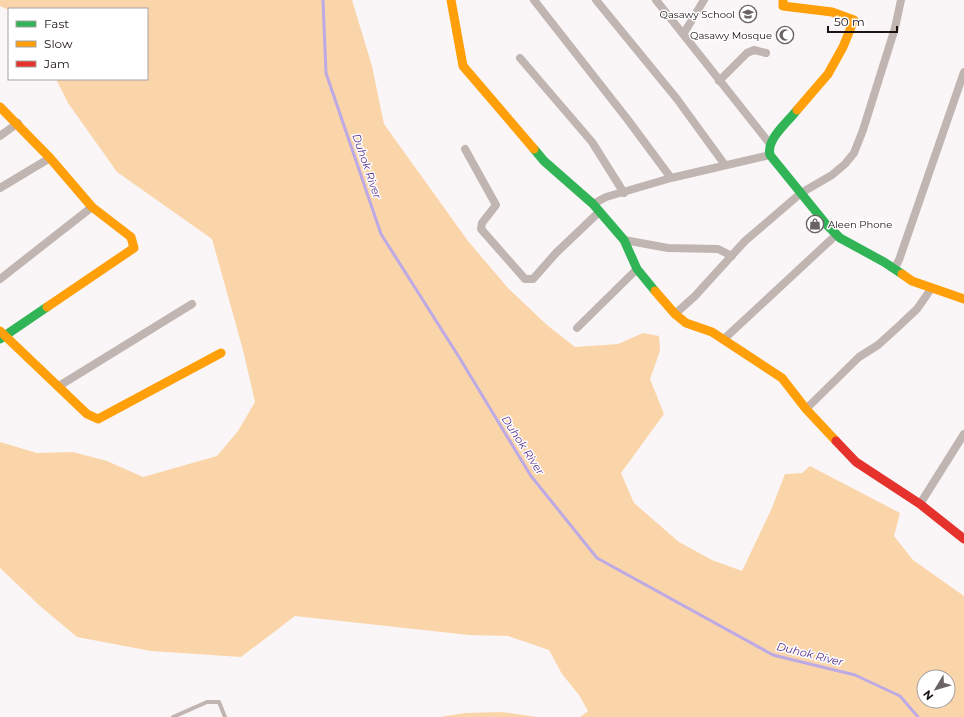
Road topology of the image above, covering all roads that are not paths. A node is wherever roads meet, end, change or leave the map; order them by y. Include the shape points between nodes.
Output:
1 (452, 0) edge
2 (534, 0) edge
3 (596, 0) edge
4 (656, 0) edge
5 (704, 0) edge
6 (783, 0) edge
7 (901, 0) edge
8 (684, 33) junction
9 (766, 53) dead end
10 (520, 58) dead end
11 (964, 72) edge
12 (719, 81) junction
13 (962, 88) edge
14 (0, 107) edge
15 (18, 123) junction
16 (0, 136) edge
17 (770, 144) junction
18 (465, 149) dead end
19 (770, 155) junction
20 (50, 158) junction
21 (725, 165) junction
22 (671, 178) junction
23 (0, 188) edge
24 (624, 193) junction
25 (801, 194) junction
26 (92, 207) junction
27 (596, 208) junction
28 (836, 235) junction
29 (624, 240) junction
30 (732, 256) junction
31 (638, 269) junction
32 (894, 269) junction
33 (0, 279) edge
34 (931, 289) junction
35 (964, 299) edge
36 (192, 304) dead end
37 (675, 314) junction
38 (578, 328) dead end
39 (2, 335) edge
40 (724, 339) junction
41 (221, 353) dead end
42 (59, 386) junction
43 (806, 409) junction
44 (964, 434) edge
45 (961, 445) edge
46 (920, 504) junction
47 (964, 539) edge
48 (173, 717) edge
49 (225, 717) edge

1 - 27 street via 463,66 544,161
2 - 22 street
3 - 21 street via 677,99
4 - 8 street
5 - 8 street
6 - 17 street via 783,6 832,12 854,20 843,48 828,74 800,104
7 - 25 street via 891,43 854,153 832,175
8 - 12 street
9 - 12 street via 754,50 747,53
10 - 24 street via 592,142
11 - 13 street
12 - 17 street
13 - 32 street
14 - 15 street
15 - 16 street
15 - 20 street
17 - 19 street
18 - 27 street via 496,205 482,223 481,229 525,279 533,279
19 - 21 street
19 - 25 street
20 - 23 street
20 - 26 street
21 - 22 street
22 - 24 street
24 - 27 street via 606,197
25 - 28 street
25 - 30 street via 745,241
26 - 33 street
26 - 39 street via 131,237 134,248
27 - 29 street
28 - 32 street
28 - 40 street
29 - 30 street via 668,248 718,249
29 - 31 street
30 - 37 street
31 - 37 street
31 - 38 street
32 - 34 street
34 - 35 street
34 - 43 street via 917,309 878,345 859,357
36 - 42 street
37 - 40 street via 686,323
39 - 42 street
40 - 43 street via 782,378
41 - 42 street via 98,418 87,414
43 - 46 street via 856,462
44 - 45 street
45 - 46 street
46 - 47 street
48 - 49 lane via 207,702 219,702

